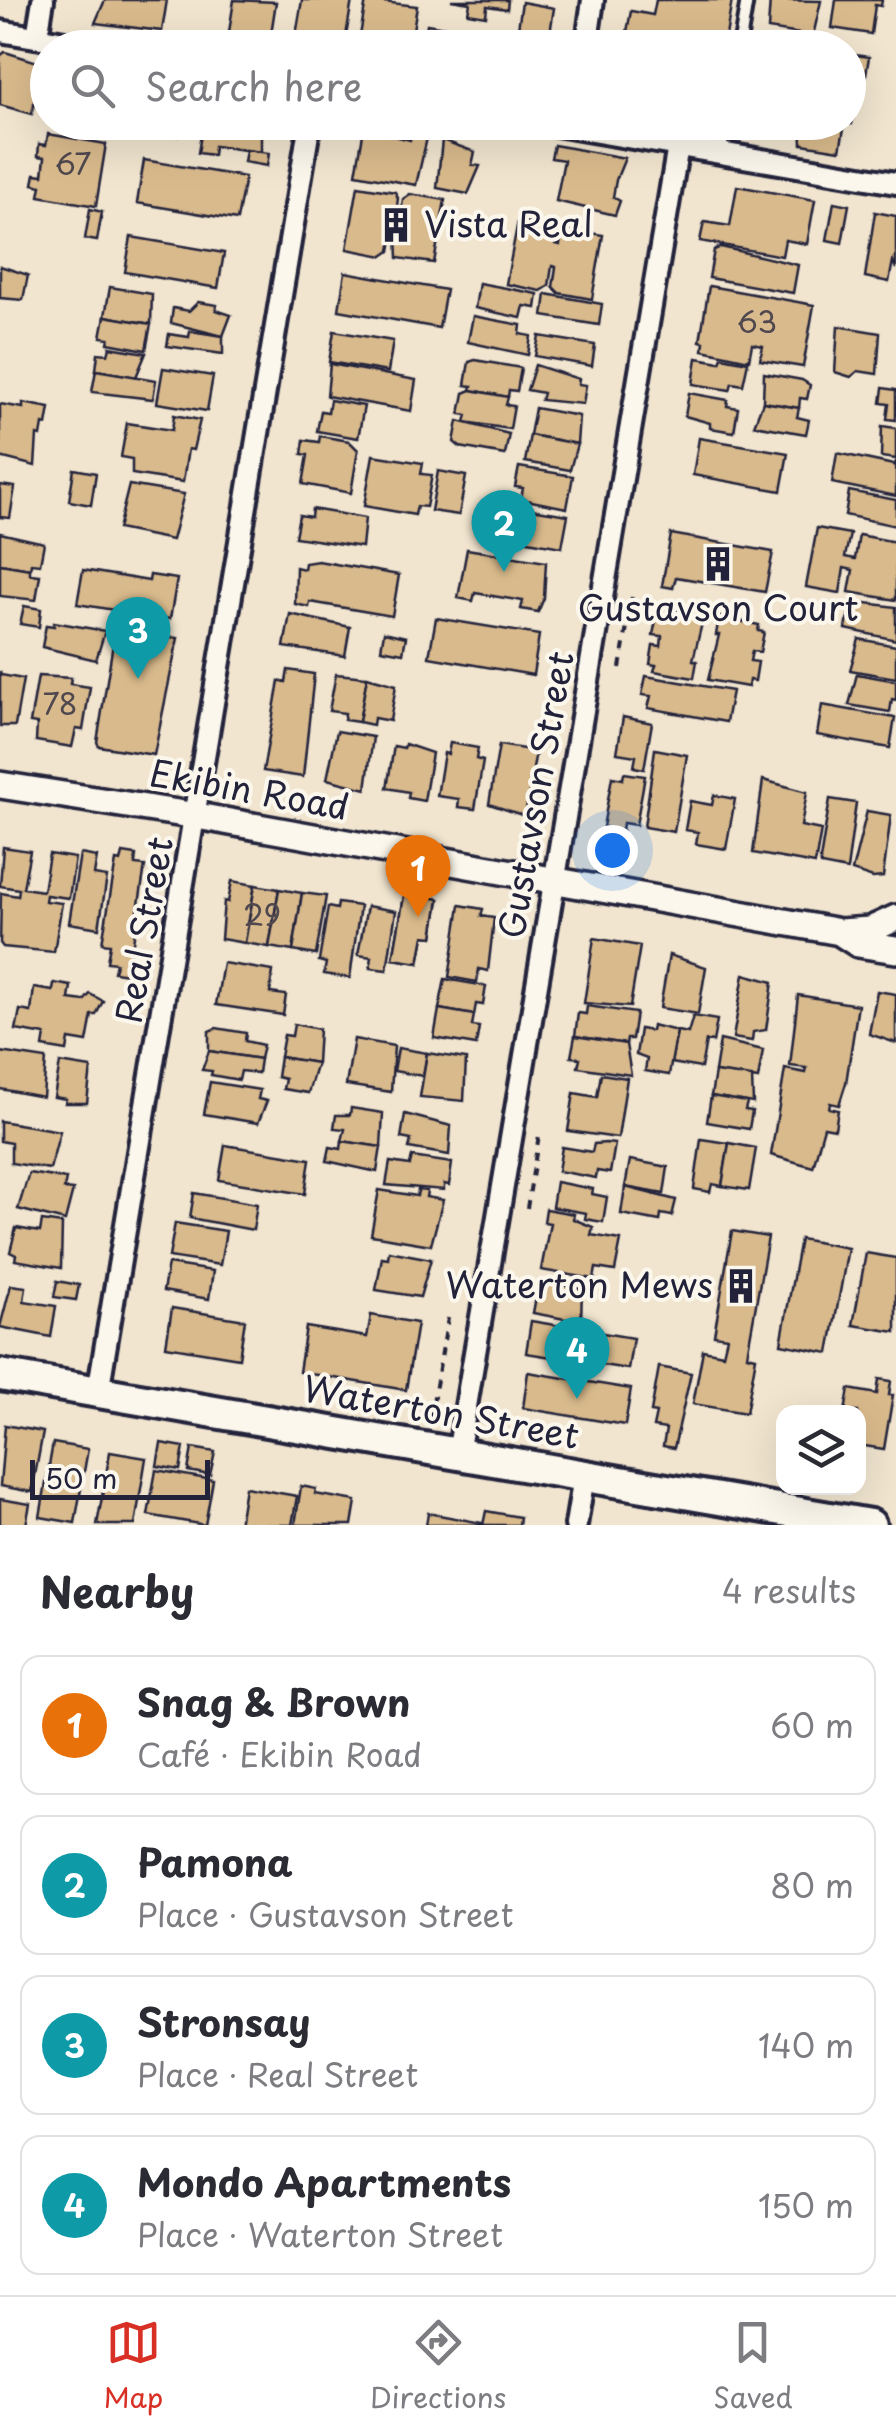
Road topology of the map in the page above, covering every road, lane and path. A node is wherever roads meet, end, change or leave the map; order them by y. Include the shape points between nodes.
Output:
1 (43, 0) edge
2 (593, 0) edge
3 (747, 0) edge
4 (0, 30) edge
5 (38, 30) edge
6 (589, 30) edge
7 (742, 30) edge
8 (30, 36) edge
9 (307, 140) edge
10 (649, 140) edge
11 (723, 140) edge
12 (678, 146) junction
13 (720, 154) junction
14 (896, 183) edge
15 (632, 598) dead end
16 (620, 668) dead end
17 (0, 786) edge
18 (197, 816) junction
19 (554, 884) junction
20 (896, 918) edge
21 (840, 932) junction
22 (896, 950) edge
23 (539, 1135) dead end
24 (527, 1208) dead end
25 (448, 1318) dead end
26 (0, 1375) edge
27 (98, 1392) junction
28 (430, 1419) dead end
29 (458, 1454) junction
30 (584, 1476) junction
31 (576, 1525) edge
32 (870, 1525) edge

1 - 5 street
2 - 6 street
3 - 7 lane
4 - 8 street
9 - 18 street, Real Street
10 - 12 street
11 - 13 lane
12 - 13 street
12 - 19 street, Gustavson Street
13 - 14 street
15 - 16 path
17 - 18 street, Ekibin Road
18 - 19 street, Ekibin Road
18 - 27 street, Real Street
19 - 21 street, Ekibin Road
19 - 29 street, Gustavson Street
20 - 21 street, Ekibin Road via 870,930
21 - 22 street, Ekibin Road via 858,944
23 - 24 path
25 - 28 path
26 - 27 main road, Waterton Street
27 - 29 main road, Waterton Street
29 - 30 main road, Waterton Street
30 - 31 street
30 - 32 main road, Waterton Street

